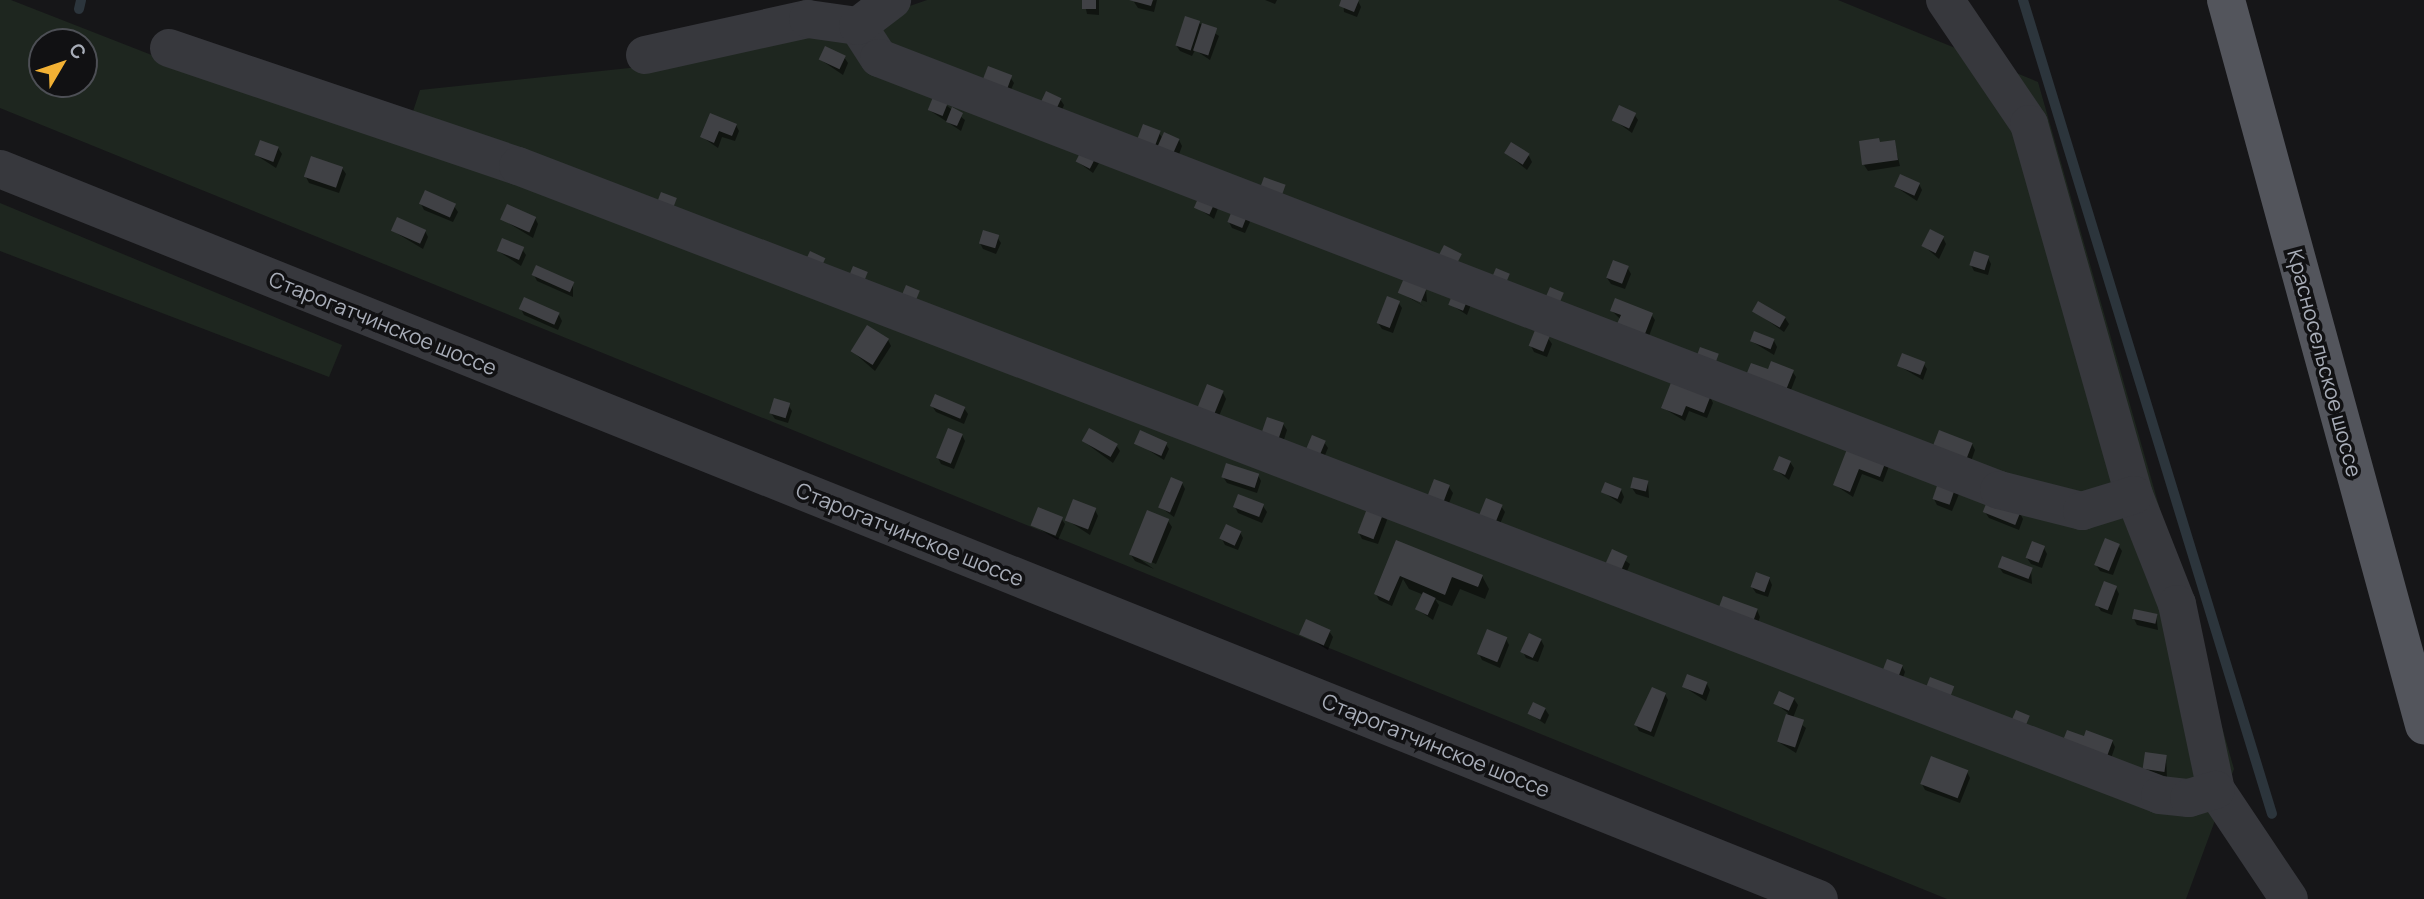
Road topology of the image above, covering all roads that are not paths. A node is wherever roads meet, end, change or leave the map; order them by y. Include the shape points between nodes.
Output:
1 (892, 0) edge
2 (1945, 0) edge
3 (2225, 0) edge
4 (858, 26) junction
5 (169, 48) dead end
6 (645, 55) dead end
7 (0, 169) edge
8 (2134, 495) junction
9 (2424, 725) edge
10 (2216, 790) junction
11 (1819, 899) edge
12 (2289, 899) edge

1 - 4 street
2 - 8 street via 2029,124
3 - 9 main road, Красносельское шоссе
4 - 6 street via 808,19
4 - 8 street via 879,58 1999,490 2082,511
5 - 10 street via 518,166 2160,795 2189,798
7 - 11 street, Старогатчинское шоссе
8 - 10 street via 2177,604
10 - 12 street

